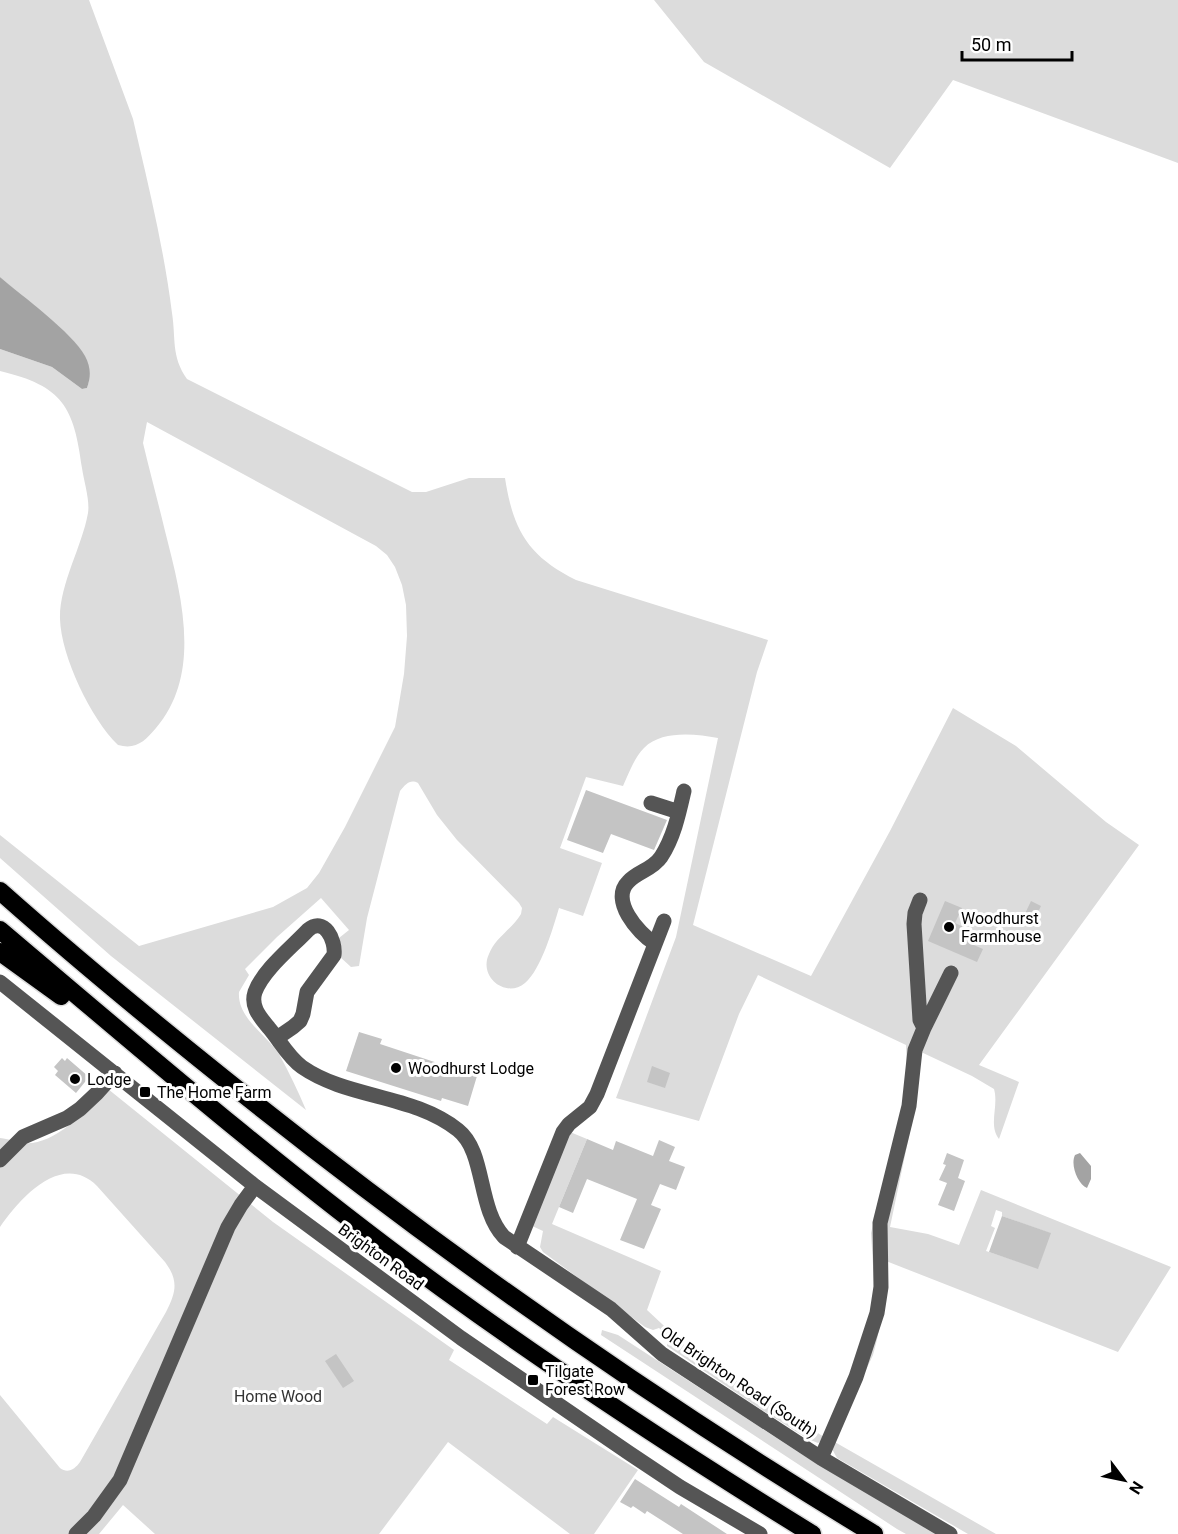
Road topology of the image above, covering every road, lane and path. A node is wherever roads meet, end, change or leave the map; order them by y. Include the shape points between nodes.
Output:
1 (684, 791) dead end
2 (651, 802) dead end
3 (679, 812) junction
4 (0, 891) edge
5 (920, 900) dead end
6 (664, 921) dead end
7 (0, 930) edge
8 (654, 943) junction
9 (0, 952) edge
10 (951, 973) dead end
11 (0, 982) edge
12 (924, 1028) junction
13 (277, 1038) junction
14 (115, 1073) junction
15 (174, 1077) junction
16 (0, 1160) edge
17 (255, 1186) junction
18 (517, 1247) junction
19 (821, 1458) junction
20 (76, 1534) edge
21 (760, 1534) edge
22 (812, 1534) edge
23 (874, 1534) edge
24 (950, 1534) edge

1 - 3 street
2 - 3 street
3 - 8 street via 661,856 649,869 628,881 622,893 632,921
4 - 23 highway via 157,1025 384,1204 689,1417
5 - 12 street via 914,924 920,1020
6 - 8 street
7 - 15 highway
8 - 18 street via 597,1094 590,1107 562,1132
9 - 15 highway
10 - 12 street
11 - 14 street, Brighton Road
12 - 19 street via 915,1050 909,1106 880,1223 881,1287 877,1313 856,1377
13 - 13 street, Old Brighton Road (South) via 300,1021 307,992 334,955 332,940 320,925 308,930 255,991 255,1008
13 - 18 street, Old Brighton Road (South) via 297,1063 317,1076 427,1112 463,1134 475,1160 491,1219 504,1238
14 - 16 street via 80,1110 23,1137
14 - 17 street, Brighton Road
15 - 22 highway via 290,1173 442,1288 679,1452
17 - 20 street via 228,1227 120,1480
17 - 21 street, Brighton Road via 555,1404 680,1487
18 - 19 street, Old Brighton Road (South) via 610,1310 662,1354
19 - 24 street, Old Brighton Road (South)

